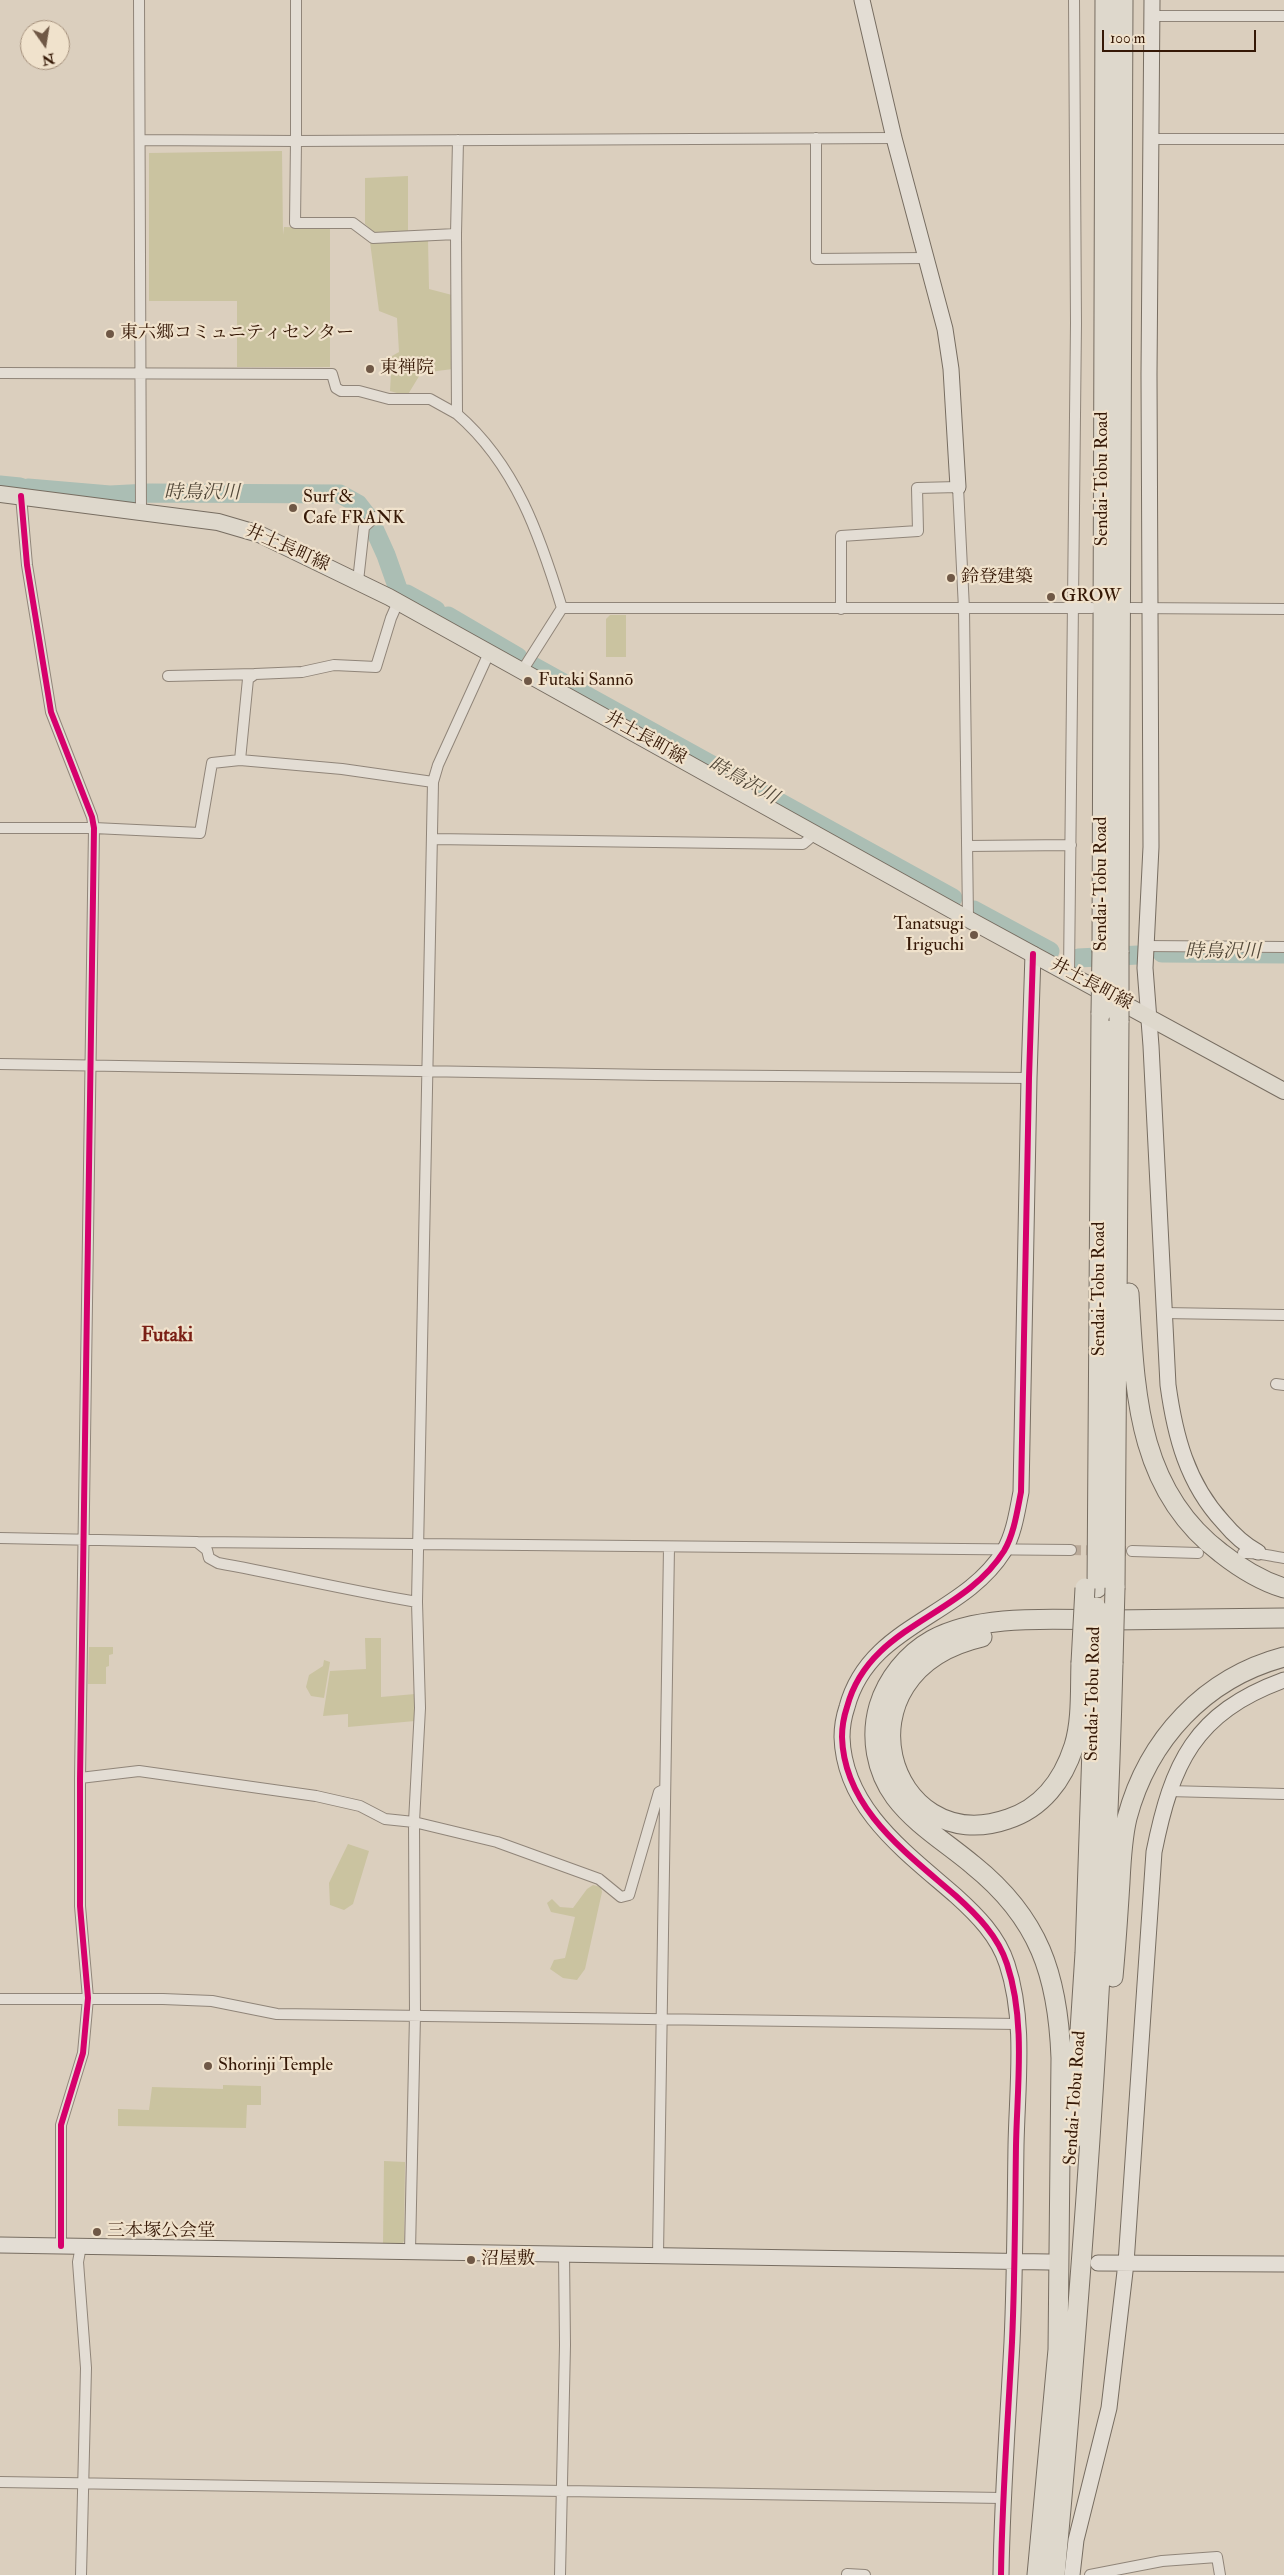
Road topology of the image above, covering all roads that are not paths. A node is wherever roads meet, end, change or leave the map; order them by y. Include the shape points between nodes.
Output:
1 (139, 0) edge
2 (296, 0) edge
3 (862, 0) edge
4 (1074, 0) edge
5 (1105, 0) edge
6 (1122, 0) edge
7 (1152, 0) edge
8 (1151, 16) junction
9 (1284, 16) edge
10 (816, 138) junction
11 (894, 138) junction
12 (1150, 139) junction
13 (1284, 139) edge
14 (140, 140) junction
15 (296, 140) junction
16 (458, 140) junction
17 (456, 234) junction
18 (926, 258) junction
19 (0, 373) edge
20 (141, 375) junction
21 (457, 414) junction
22 (958, 487) junction
23 (0, 494) edge
24 (21, 496) junction
25 (141, 500) junction
26 (375, 517) dead end
27 (358, 582) junction
28 (398, 602) junction
29 (562, 608) junction
30 (1073, 608) junction
31 (1092, 608) dead end
32 (1131, 608) dead end
33 (1150, 608) junction
34 (840, 609) junction
35 (964, 609) junction
36 (1284, 609) edge
37 (489, 653) junction
38 (522, 671) junction
39 (255, 674) junction
40 (168, 676) dead end
41 (240, 760) junction
42 (433, 782) junction
43 (0, 828) edge
44 (94, 828) junction
45 (815, 834) junction
46 (432, 839) junction
47 (1071, 845) junction
48 (967, 846) junction
49 (968, 919) junction
50 (1145, 946) junction
51 (1284, 947) edge
52 (1111, 951) junction
53 (1033, 954) junction
54 (1069, 973) junction
55 (1148, 1016) junction
56 (0, 1064) edge
57 (91, 1064) junction
58 (427, 1072) junction
59 (1028, 1078) junction
60 (1284, 1091) edge
61 (1118, 1092) junction
62 (1164, 1313) junction
63 (1284, 1316) edge
64 (0, 1538) edge
65 (83, 1540) junction
66 (197, 1542) junction
67 (418, 1543) junction
68 (669, 1547) junction
69 (1071, 1550) tunnel mouth
70 (1004, 1551) junction
71 (1132, 1551) tunnel mouth
72 (1198, 1552) dead end
73 (1250, 1552) joint
74 (1284, 1558) edge
75 (1099, 1588) junction
76 (1284, 1588) edge
77 (417, 1602) junction
78 (1284, 1618) edge
79 (1284, 1628) edge
80 (1284, 1657) edge
81 (1097, 1662) junction
82 (1284, 1680) edge
83 (80, 1778) junction
84 (665, 1789) junction
85 (1168, 1791) junction
86 (1284, 1794) edge
87 (414, 1822) junction
88 (88, 1998) junction
89 (0, 1999) edge
90 (415, 2015) junction
91 (661, 2019) junction
92 (1018, 2024) junction
93 (1090, 2168) junction
94 (0, 2245) edge
95 (62, 2246) junction
96 (80, 2246) junction
97 (410, 2251) junction
98 (564, 2254) junction
99 (658, 2255) junction
100 (1015, 2260) junction
101 (1049, 2262) dead end
102 (1098, 2262) dead end
103 (1126, 2263) junction
104 (1284, 2264) edge
105 (1058, 2350) junction
106 (0, 2482) edge
107 (82, 2484) junction
108 (1054, 2490) junction
109 (562, 2492) junction
110 (1002, 2498) junction
111 (847, 2574) edge
112 (80, 2575) edge
113 (560, 2575) edge
114 (865, 2575) edge
115 (1001, 2575) edge
116 (1037, 2575) edge
117 (1055, 2575) edge
118 (1072, 2575) edge
119 (1090, 2575) edge
120 (1220, 2575) edge

1 - 14 street
2 - 15 street
3 - 11 street
4 - 30 street via 1076,322
5 - 52 highway, Sendai-Tobu Road
6 - 52 highway, Sendai-Tobu Road
7 - 8 street
8 - 9 street
8 - 12 street
10 - 11 street
10 - 16 street
10 - 18 street via 816,259
11 - 18 street
12 - 13 street
12 - 33 street
14 - 15 street
14 - 20 street
15 - 16 street
15 - 17 street via 295,223 353,222 373,238
16 - 17 street
17 - 21 street
18 - 22 street via 945,329 951,369
19 - 20 street
20 - 21 street via 332,374 336,388 341,391 389,398 430,399
20 - 25 street
21 - 29 street via 497,457 519,492 544,550
22 - 34 street via 917,488 918,531 841,536
22 - 35 street
23 - 24 main road, 井土長町線
24 - 25 main road, 井土長町線
24 - 44 street via 27,565 51,712
25 - 27 main road, 井土長町線 via 259,534
26 - 27 street via 364,526
27 - 28 main road, 井土長町線
28 - 37 main road, 井土長町線
28 - 39 street via 376,667 334,665 302,672
29 - 34 street
29 - 38 street
30 - 31 street
30 - 35 street
30 - 47 street
32 - 33 street
33 - 36 street
33 - 50 street via 1151,847
34 - 35 street
35 - 48 street
37 - 38 main road, 井土長町線
37 - 42 street
38 - 45 main road, 井土長町線
39 - 40 street
39 - 41 street via 248,679
41 - 42 street
41 - 44 street via 212,763 200,834
42 - 46 street
43 - 44 street
44 - 57 street
45 - 46 street via 803,844
45 - 49 main road, 井土長町線
46 - 58 street
47 - 48 street
47 - 54 street
48 - 49 street
49 - 53 main road, 井土長町線
50 - 51 street
50 - 55 street
52 - 61 highway, Sendai-Tobu Road, bridge via 1119,1021
52 - 75 highway, Sendai-Tobu Road, bridge via 1101,1013
53 - 54 main road, 井土長町線
53 - 59 street
54 - 55 main road, 井土長町線
55 - 60 main road, 井土長町線
55 - 62 street
56 - 57 street
57 - 58 street
57 - 65 street
58 - 59 street
58 - 67 street
59 - 70 street via 1021,1492
61 - 75 highway, Sendai-Tobu Road
61 - 76 highway via 1133,1360 1141,1426 1148,1450 1167,1494 1198,1533 1250,1574
62 - 63 street
62 - 73 street via 1169,1394 1182,1455 1195,1486 1211,1510
64 - 65 street
65 - 66 street
65 - 83 street
66 - 67 street
66 - 77 street via 207,1550 209,1558 218,1562 346,1591
67 - 68 street
67 - 77 street
68 - 70 street
68 - 84 street
69 - 70 street
70 - 92 street via 975,1583 911,1626 863,1668 851,1692 842,1737 849,1776 875,1822 983,1921 1006,1961 1018,2010
71 - 72 street
73 - 74 street
75 - 81 highway, Sendai-Tobu Road, bridge
77 - 87 street via 420,1708
78 - 105 highway via 1026,1620 975,1626 951,1632 916,1651 892,1677 883,1693 874,1727 875,1746 884,1779 909,1813 974,1865 1010,1900 1026,1920 1054,1987 1062,2086
79 - 81 highway via 1006,1634 948,1647 910,1677 891,1716 890,1745 905,1786 926,1808 952,1822 998,1823 1028,1811 1052,1789 1061,1775 1074,1745
80 - 93 highway via 1235,1676 1196,1702 1165,1736 1136,1792 1122,1847 1102,2126
81 - 93 highway, Sendai-Tobu Road via 1101,1974
81 - 105 highway, Sendai-Tobu Road via 1084,1963
82 - 85 street via 1252,1692 1227,1707 1208,1725 1192,1746
83 - 87 street via 148,1772 316,1796 360,1806 385,1819
83 - 88 street via 80,1906
84 - 87 street via 659,1792 629,1895 621,1897 599,1879 554,1862 497,1842
84 - 91 street
85 - 86 street
85 - 103 street via 1154,1852
87 - 90 street
88 - 89 street
88 - 90 street via 212,2002 277,2014
88 - 95 street via 83,2053 61,2125
90 - 91 street
90 - 97 street
91 - 92 street
91 - 99 street
92 - 100 street
93 - 108 highway, Sendai-Tobu Road
94 - 95 street
95 - 96 street
96 - 97 street
96 - 107 street via 78,2262 86,2368
97 - 98 street
98 - 99 street
98 - 109 street
99 - 100 street
100 - 101 street
100 - 110 street
102 - 103 street
103 - 104 street
103 - 118 street via 1109,2408 1076,2540
105 - 108 highway, Sendai-Tobu Road
106 - 107 street
107 - 109 street
107 - 112 street
108 - 116 highway, Sendai-Tobu Road
108 - 117 highway, Sendai-Tobu Road
109 - 110 street
109 - 113 street
110 - 115 street
111 - 114 street
119 - 120 street via 1162,2561 1217,2557

